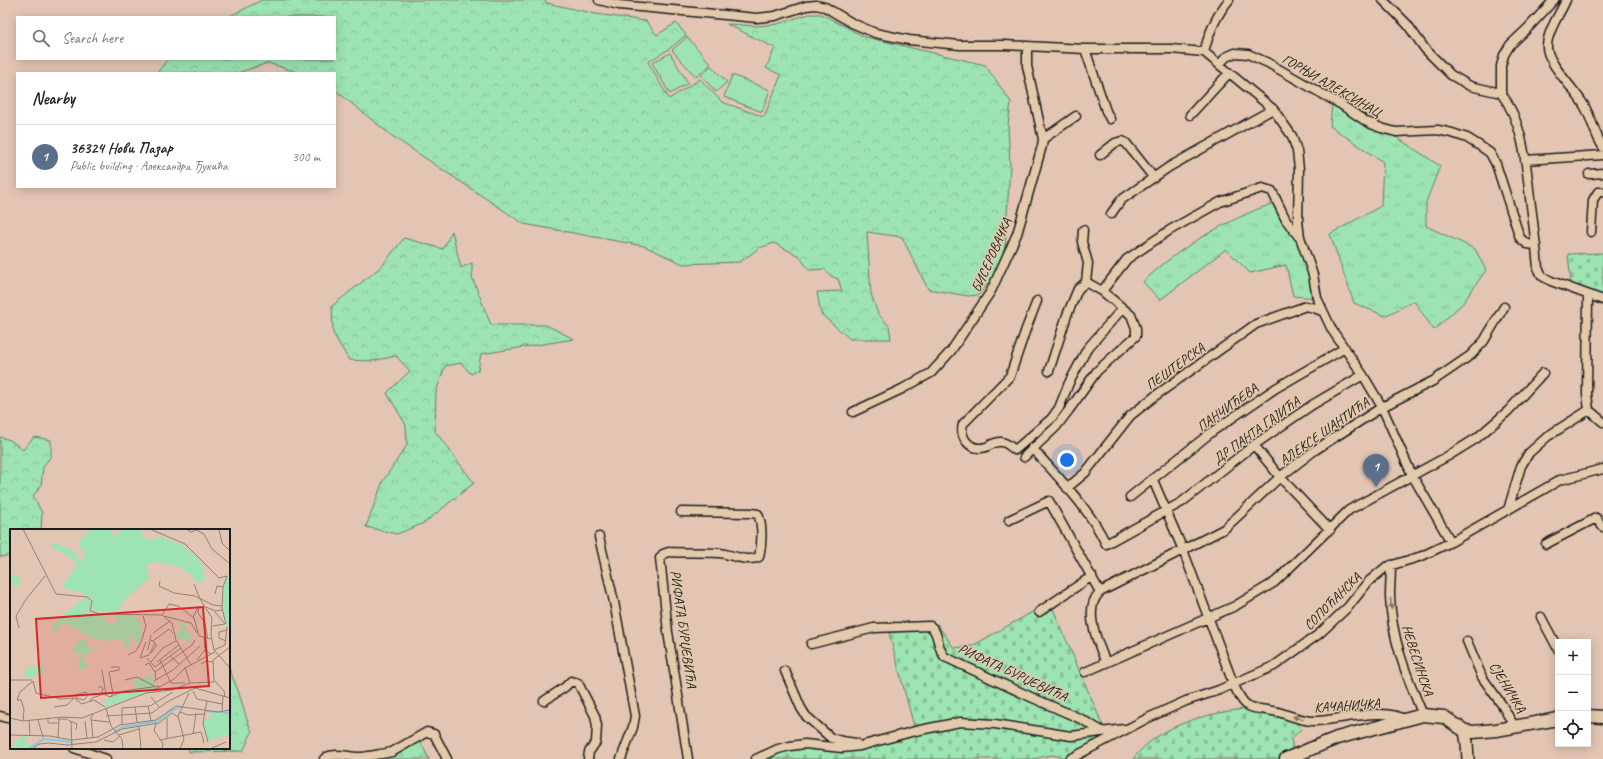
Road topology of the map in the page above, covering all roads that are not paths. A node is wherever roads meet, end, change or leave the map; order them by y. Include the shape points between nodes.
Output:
1 (599, 0) edge
2 (1229, 0) edge
3 (1383, 0) edge
4 (1554, 0) edge
5 (1566, 0) edge
6 (1027, 46) junction
7 (1085, 49) junction
8 (1204, 52) junction
9 (1220, 64) junction
10 (1229, 73) junction
11 (1500, 93) junction
12 (1273, 109) junction
13 (1190, 115) dead end
14 (1076, 116) dead end
15 (1110, 119) dead end
16 (1042, 139) junction
17 (1603, 147) edge
18 (1603, 155) edge
19 (1100, 156) dead end
20 (1525, 160) junction
21 (1603, 173) edge
22 (1588, 174) dead end
23 (1154, 178) junction
24 (1603, 192) edge
25 (1111, 214) dead end
26 (1083, 230) dead end
27 (1591, 232) dead end
28 (1300, 237) junction
29 (1536, 246) junction
30 (1086, 282) junction
31 (1102, 291) junction
32 (1588, 295) junction
33 (1603, 300) edge
34 (1037, 301) dead end
35 (1504, 307) dead end
36 (1122, 309) junction
37 (1322, 311) junction
38 (1345, 348) junction
39 (1049, 371) dead end
40 (1543, 373) dead end
41 (1363, 375) junction
42 (1382, 407) junction
43 (1589, 410) junction
44 (853, 412) dead end
45 (1603, 422) edge
46 (1254, 445) junction
47 (1032, 448) junction
48 (1024, 457) dead end
49 (1603, 469) edge
50 (1412, 475) junction
51 (1280, 477) junction
52 (1153, 480) junction
53 (1068, 488) junction
54 (1130, 496) dead end
55 (1508, 510) junction
56 (1167, 511) junction
57 (680, 512) dead end
58 (1009, 520) dead end
59 (1603, 528) edge
60 (1330, 530) junction
61 (599, 537) dead end
62 (1451, 542) junction
63 (1546, 544) dead end
64 (1183, 550) junction
65 (1391, 565) junction
66 (1092, 576) junction
67 (1100, 592) junction
68 (1039, 612) dead end
69 (1541, 617) dead end
70 (1209, 618) junction
71 (1467, 640) dead end
72 (1555, 643) edge
73 (811, 644) dead end
74 (1106, 663) junction
75 (785, 671) dead end
76 (1085, 672) dead end
77 (1233, 683) junction
78 (544, 701) dead end
79 (0, 716) edge
80 (1423, 716) junction
81 (1591, 716) edge
82 (1603, 717) edge
83 (10, 719) edge
84 (1555, 719) edge
85 (1404, 720) junction
86 (1514, 726) junction
87 (1126, 729) junction
88 (1102, 731) junction
89 (1465, 731) junction
90 (860, 746) junction
91 (77, 749) edge
92 (106, 759) edge
93 (324, 759) edge
94 (447, 759) edge
95 (588, 759) edge
96 (621, 759) edge
97 (688, 759) edge
98 (756, 759) edge
99 (1070, 759) edge
100 (1286, 759) edge
101 (1468, 759) edge

1 - 6 street via 618,5 757,18 816,5 825,7 875,33 909,40 960,45
2 - 8 street via 1213,25
3 - 11 street via 1451,75 1470,86
4 - 11 street via 1510,45 1504,55
5 - 17 street via 1549,36 1546,46 1548,58 1585,107
6 - 7 street
6 - 16 street, БИСЕРОВАЧКА via 1027,66
7 - 8 street
7 - 15 street
8 - 9 street
9 - 10 street
9 - 29 street, ГОРЊИ АЛЕКСИНАЦ via 1226,57 1235,53 1248,54 1381,128 1396,132 1438,130 1467,138 1490,154 1496,164 1520,238 1527,244
10 - 12 street
10 - 13 street
11 - 20 street via 1509,104
12 - 23 street
12 - 28 street via 1292,136 1297,151
14 - 16 street
16 - 44 street, БИСЕРОВАЧКА via 1017,234 992,291 951,351 931,373
18 - 20 street
19 - 23 street via 1115,143 1122,141
20 - 29 street
21 - 22 street
23 - 25 street via 1121,200
24 - 27 street via 1598,192 1593,200
26 - 30 street via 1082,242 1088,263
28 - 31 street via 1286,220 1272,191 1262,188 1220,202 1170,230 1128,260
28 - 37 street
29 - 32 street via 1538,268 1542,276
30 - 31 street
30 - 39 street via 1078,289 1070,308
31 - 36 street
32 - 33 street
32 - 43 street
34 - 36 street via 1010,376 963,424 961,431 964,439 977,448 1002,442 1015,450 1051,419 1087,349
35 - 42 street, АЛЕКСЕ ШАНТИЋА via 1484,341 1471,355 1433,381
36 - 47 street via 1135,322 1136,336 1097,371 1060,421
37 - 38 street
37 - 53 street, ПЕШТЕРСКА via 1306,306 1256,324 1130,416 1085,473
38 - 41 street
38 - 52 street, ПАНЧИЋЕВА via 1276,388
40 - 50 street via 1508,411 1477,438
41 - 42 street, АЛЕКСЕ ШАНТИЋА
41 - 46 street, ДР ПАНТА ГАЈИЋА via 1312,405
42 - 50 street, АЛЕКСЕ ШАНТИЋА
42 - 51 street, АЛЕКСЕ ШАНТИЋА via 1315,450
43 - 45 street
43 - 55 street via 1548,436 1529,453 1521,466
46 - 51 street, АЛЕКСЕ ШАНТИЋА
46 - 56 street, ДР ПАНТА ГАЈИЋА
47 - 48 street
47 - 53 street
49 - 55 street, СОПОЋАНСКА via 1560,480
50 - 60 street via 1349,510
50 - 62 street
51 - 60 street, АЛЕКСЕ ШАНТИЋА
51 - 64 street, АЛЕКСЕ ШАНТИЋА via 1224,529
52 - 54 street, ПАНЧИЋЕВА
52 - 56 street
53 - 56 street, ДР ПАНТА ГАЈИЋА via 1106,544
55 - 62 street, СОПОЋАНСКА
56 - 64 street
57 - 97 street, РИФАТА БУРЏЕВИЋА via 751,513 758,514 761,520 759,557 754,559 721,553 668,552 660,558 672,659
58 - 66 street via 1049,501
59 - 63 street via 1596,518
60 - 70 street via 1275,582
61 - 96 street via 636,716
62 - 65 street, СОПОЋАНСКА via 1422,556
64 - 67 street, АЛЕКСЕ ШАНТИЋА
64 - 70 street
65 - 77 street, СОПОЋАНСКА via 1376,574 1343,612 1312,640 1274,666
65 -> 80 street, НЕВЕСИНСКА via 1390,595 1395,635 1409,683
66 - 67 street
66 - 68 street
67 - 74 street via 1092,603 1093,633
69 - 72 street
70 - 74 street
70 - 77 street
71 - 86 street, СЈЕНИЧКА via 1482,677
73 - 88 street, РИФАТА БУРЏЕВИЋА via 874,628 930,626 936,631 939,650 945,657
74 - 76 street
75 - 90 street via 806,716 831,738
85 -> 77 street, КАЧАНИЧКА via 1392,715 1308,720 1248,707 1238,695
77 - 87 street, СОПОЋАНСКА via 1208,695 1179,704
78 - 95 street via 572,682 578,683 595,716 597,726 596,742 589,752
79 - 83 street
80 - 85 main road
80 - 89 main road via 1444,717
81 - 82 main road
84 - 86 main road, СЈЕНИЧКА
85 - 100 main road via 1342,737
86 - 89 main road, СЈЕНИЧКА via 1480,732
87 - 88 street
87 - 99 street, СОПОЋАНСКА
88 - 90 street via 1071,736 995,724 960,722
89 - 101 street
90 - 98 street via 842,748 797,745 778,749
91 - 92 street
93 - 94 street via 329,755 363,757 392,752 427,732 434,734

